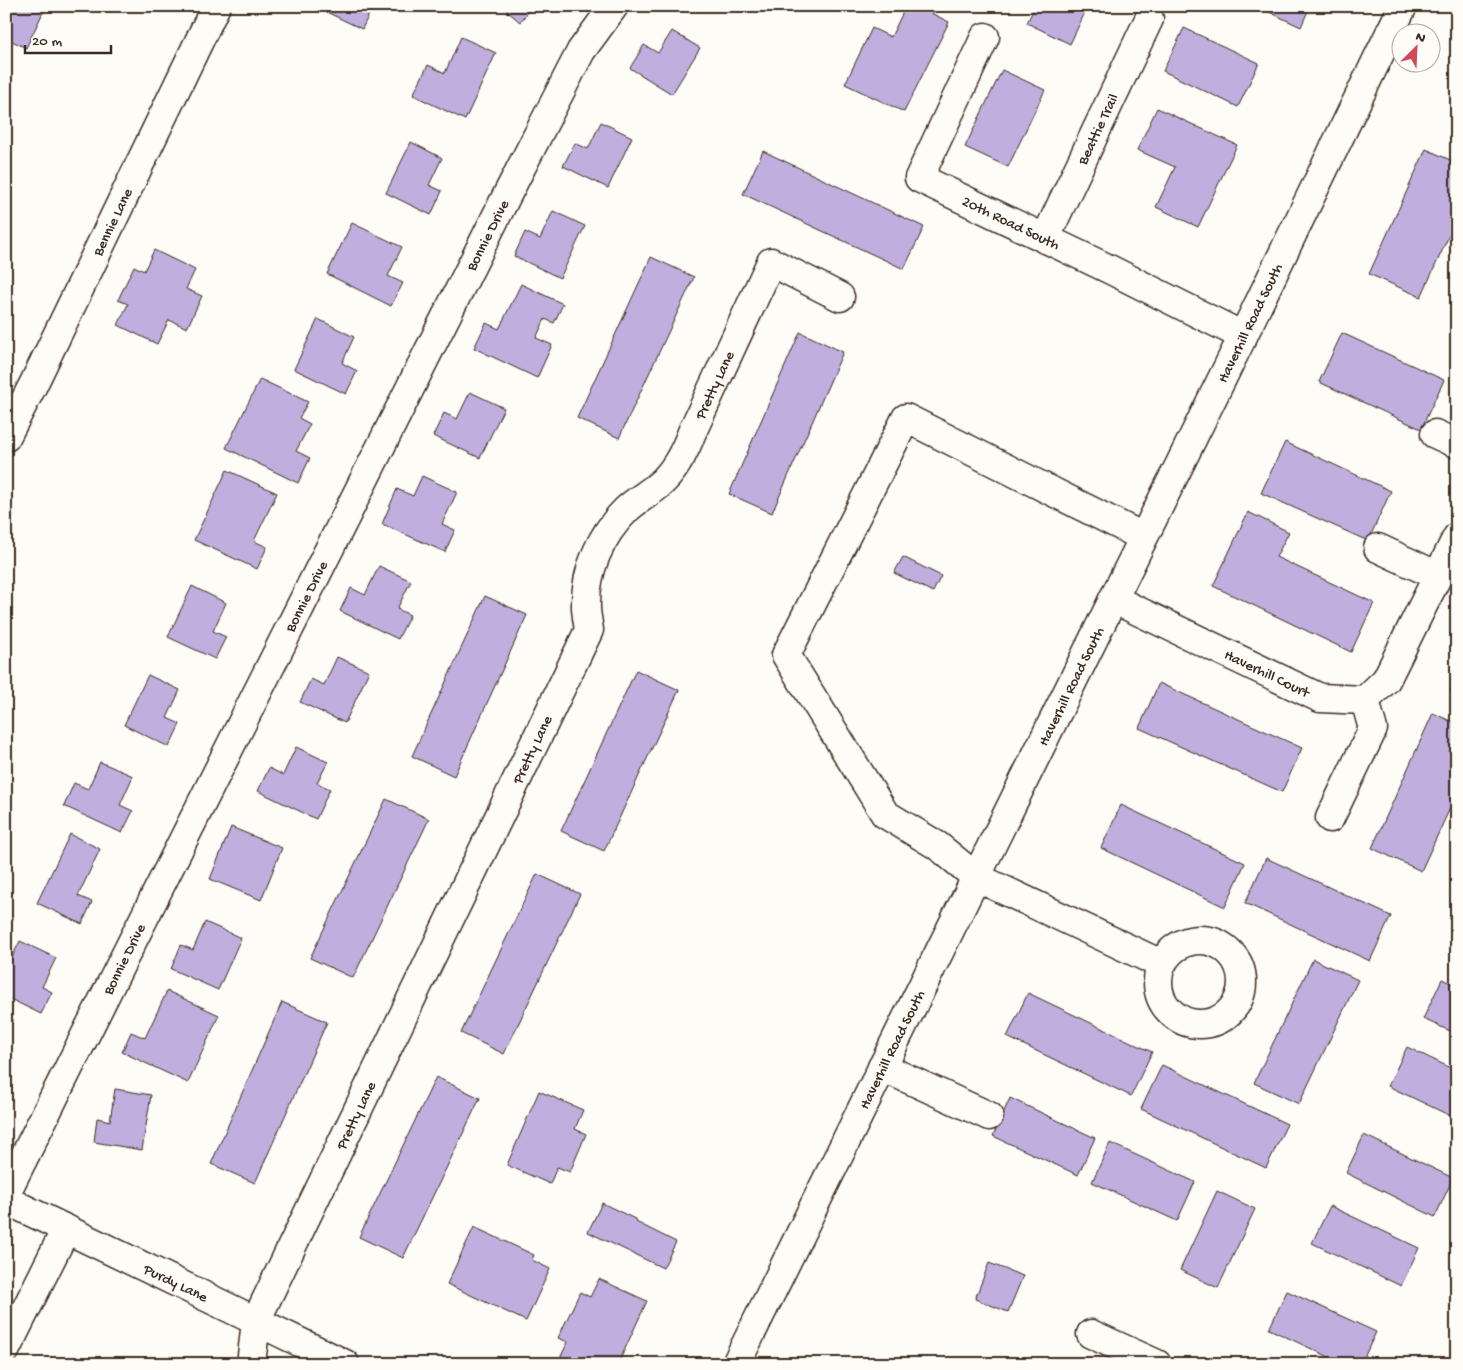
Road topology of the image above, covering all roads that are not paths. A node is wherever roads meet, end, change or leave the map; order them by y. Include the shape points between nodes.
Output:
1 (216, 6) edge
2 (614, 6) edge
3 (1403, 6) edge
4 (1149, 19) dead end
5 (985, 37) dead end
6 (1045, 239) junction
7 (840, 297) dead end
8 (1243, 336) junction
9 (6, 437) edge
10 (1143, 537) junction
11 (1457, 537) edge
12 (1378, 548) dead end
13 (1438, 576) junction
14 (1113, 599) junction
15 (1365, 700) junction
16 (1330, 818) dead end
17 (976, 877) junction
18 (1161, 964) dead end
19 (882, 1067) junction
20 (989, 1116) dead end
21 (6, 1193) edge
22 (6, 1200) edge
23 (66, 1229) junction
24 (256, 1320) junction
25 (1091, 1334) dead end
26 (6, 1349) edge
27 (251, 1364) edge
28 (345, 1364) edge
29 (736, 1364) edge
30 (1157, 1364) edge

1 - 9 street, Bennie Lane
2 - 21 street, Bonnie Drive via 581,51 511,187
3 - 8 street, Haverhill Road South
4 - 6 street, Beattie Trail
5 - 6 street, 20th Road South via 919,178
6 - 8 street, 20th Road South
7 - 24 street, Pretty Lane via 771,262 686,451 661,483 627,508 600,543 587,585 589,630
8 - 10 street, Haverhill Road South
10 - 14 street, Haverhill Road South
10 - 17 street via 906,418 786,655 885,814 938,846
11 - 13 street
12 - 13 street
13 - 15 street via 1386,680
14 - 15 street, Haverhill Court via 1320,698
14 - 17 street, Haverhill Road South
15 - 16 street via 1373,729
17 - 18 street
17 - 19 street, Haverhill Road South
19 - 20 street
19 - 29 street, Haverhill Road South
22 - 23 street, Purdy Lane
23 - 24 street, Purdy Lane
23 - 26 street
24 - 27 street
24 - 28 street, Purdy Lane
25 - 30 street

